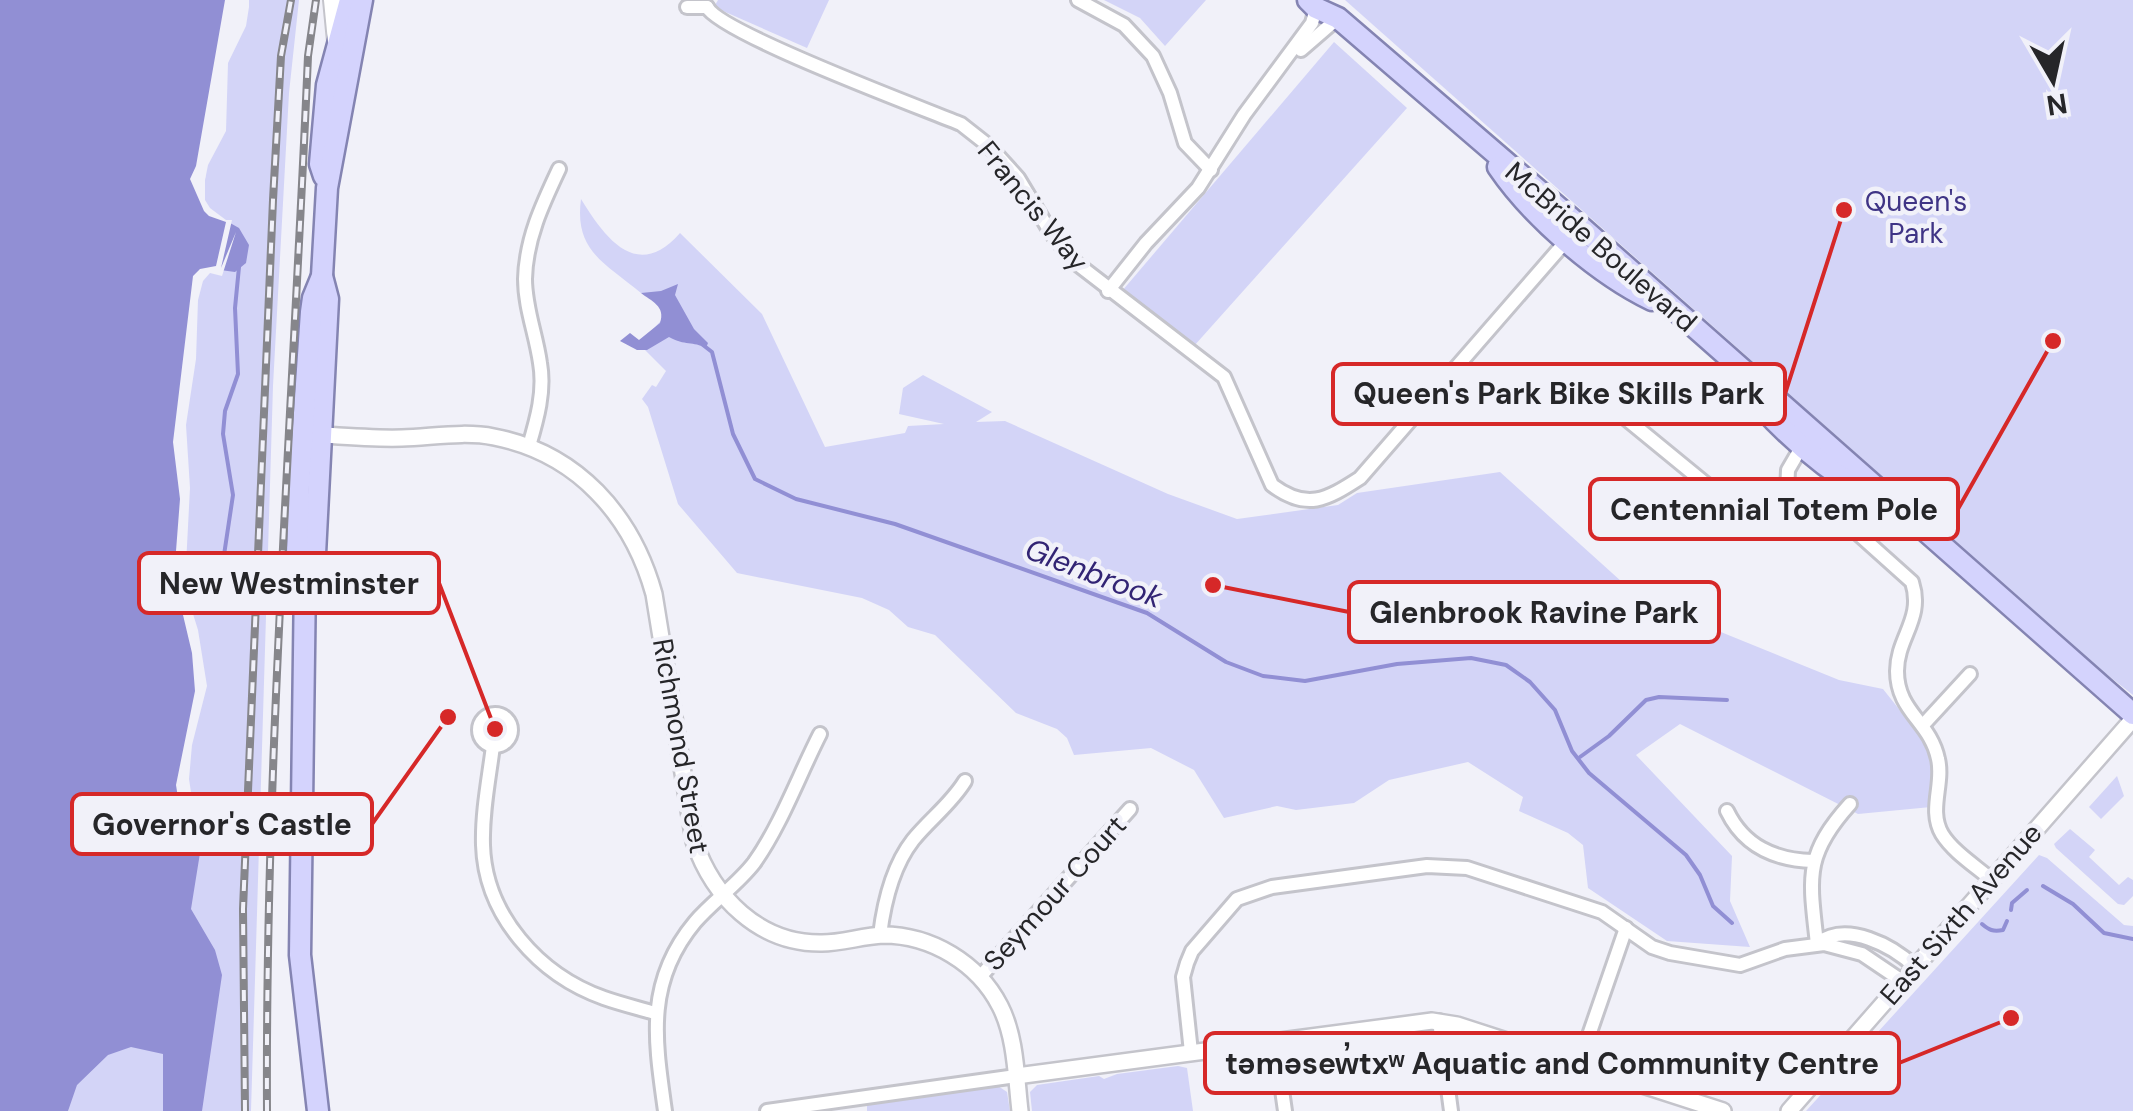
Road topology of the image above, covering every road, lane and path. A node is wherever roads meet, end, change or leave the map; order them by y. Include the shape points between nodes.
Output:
1 (339, 0) edge
2 (362, 0) edge
3 (1078, 0) edge
4 (708, 4) edge
5 (687, 7) dead end
6 (1323, 7) edge
7 (337, 42) junction
8 (1284, 65) junction
9 (327, 84) junction
10 (1486, 148) junction
11 (332, 166) junction
12 (559, 169) dead end
13 (1211, 170) junction
14 (327, 188) junction
15 (1567, 240) junction
16 (1108, 292) junction
17 (1679, 313) junction
18 (1703, 334) junction
19 (1608, 403) dead end
20 (312, 434) junction
21 (529, 446) junction
22 (1802, 446) junction
23 (1788, 492) junction
24 (1910, 518) junction
25 (1970, 674) dead end
26 (2133, 716) edge
27 (1923, 725) junction
28 (820, 734) dead end
29 (493, 746) dead end
30 (966, 781) dead end
31 (1850, 804) dead end
32 (1130, 809) dead end
33 (1727, 811) dead end
34 (1813, 861) junction
35 (1993, 881) junction
36 (722, 895) junction
37 (1626, 928) junction
38 (880, 935) junction
39 (1816, 944) junction
40 (1915, 967) junction
41 (980, 976) junction
42 (1902, 981) junction
43 (656, 1014) junction
44 (1439, 1021) junction
45 (1275, 1042) junction
46 (1192, 1052) junction
47 (1580, 1064) junction
48 (1016, 1076) junction
49 (318, 1111) edge
50 (665, 1111) edge
51 (767, 1111) edge
52 (1020, 1111) edge
53 (1285, 1111) edge
54 (1451, 1111) edge
55 (1723, 1111) edge
56 (1789, 1111) edge

1 - 7 main road
1 - 9 main road via 327,42
2 - 11 main road
3 - 13 street via 1124,25 1153,56 1184,143
4 - 5 street, Francis Way
4 - 16 street, Francis Way via 712,17 758,39 961,124 990,146 1051,234
6 - 8 street
6 - 8 street
6 - 10 main road, McBride Boulevard
7 - 9 main road
7 - 11 main road
8 - 13 street
9 - 14 main road via 320,164
10 - 15 main road via 1517,194
10 - 17 main road, McBride Boulevard
11 - 14 main road
12 - 21 street via 529,242 526,284 541,365
13 - 16 street
14 - 20 main road via 322,276 312,298
15 - 16 street, Francis Way via 1360,478 1333,496 1302,500 1272,484 1224,377
15 - 17 main road via 1632,290
17 - 18 main road, McBride Boulevard
18 - 22 main road via 1755,401
18 - 24 main road, McBride Boulevard
19 - 23 street via 1718,494
20 - 21 street, Richmond Street via 461,434
20 - 49 main road via 297,554 304,579 300,955
21 - 36 street, Richmond Street via 598,491 645,562 694,841
22 - 23 street via 1788,470
22 - 24 main road
23 - 27 street via 1825,504 1912,582 1915,617 1897,664 1898,684 1902,702
24 - 26 main road, McBride Boulevard
25 - 27 street
26 - 35 street, East Sixth Avenue
27 - 35 street via 1938,757 1936,808 1943,836
28 - 36 street via 759,854
29 - 43 street via 483,846 504,918 530,951 567,980
30 - 38 street via 912,840 894,873
31 - 34 street via 1825,833
32 - 41 street, Seymour Court
33 - 34 street via 1736,831 1762,850
34 - 39 street
35 - 40 street, East Sixth Avenue
36 - 38 street, Richmond Street via 770,932 802,941
36 - 43 street via 679,944
37 - 39 street via 1660,951 1732,965
37 - 46 street via 1602,912 1450,866 1254,891 1226,910 1187,963
37 - 47 street
38 - 41 street, Richmond Street via 937,946
39 - 40 street via 1832,936 1869,939
39 - 42 street via 1862,954
40 - 42 street, East Sixth Avenue
41 - 48 street, Richmond Street via 1007,1024
42 - 56 street, East Sixth Avenue
43 - 50 street
44 - 45 street
44 - 47 street
44 - 54 street
45 - 46 street
45 - 53 street
46 - 48 street
47 - 55 street
48 - 51 street
48 - 52 street, Richmond Street

